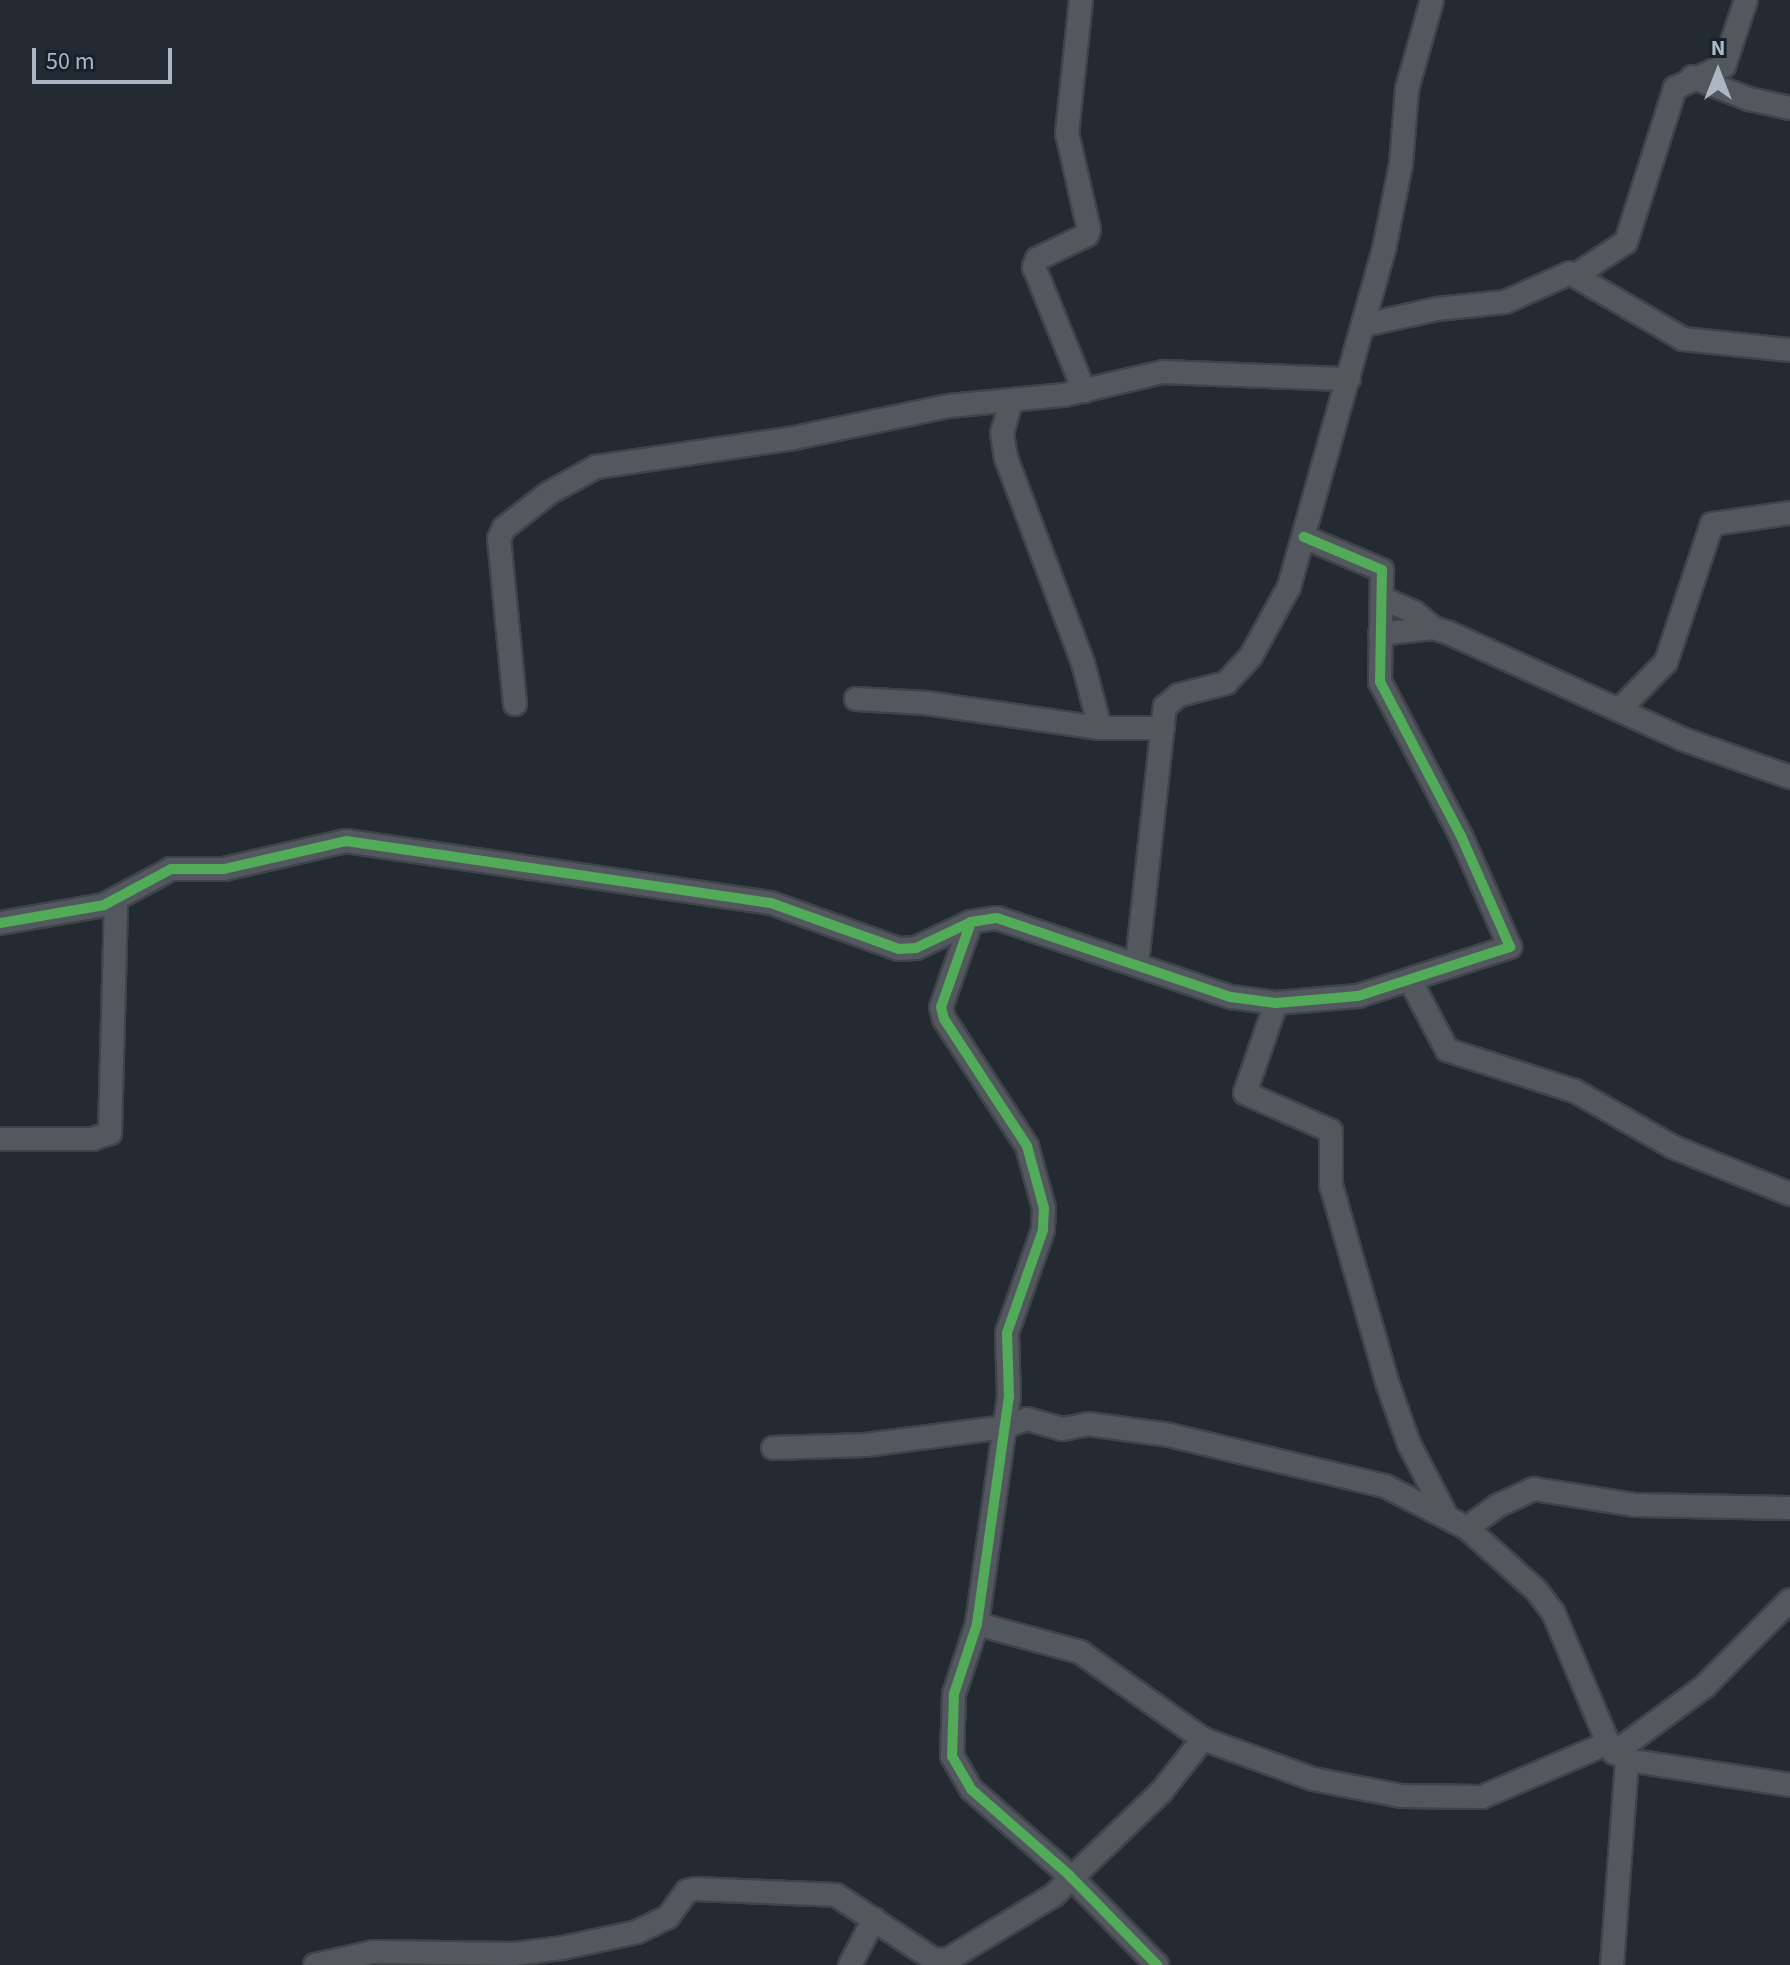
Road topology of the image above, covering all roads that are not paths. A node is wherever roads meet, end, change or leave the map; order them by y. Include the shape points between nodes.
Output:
1 (1081, 0) edge
2 (1432, 0) edge
3 (1746, 0) edge
4 (1692, 77) junction
5 (1790, 108) edge
6 (1576, 275) junction
7 (1364, 325) junction
8 (1790, 350) edge
9 (1349, 379) junction
10 (1084, 391) junction
11 (1011, 402) junction
12 (1790, 513) edge
13 (1304, 537) junction
14 (1382, 598) junction
15 (1433, 628) junction
16 (1380, 634) junction
17 (856, 699) dead end
18 (515, 704) dead end
19 (1619, 710) junction
20 (1100, 728) junction
21 (1163, 728) junction
22 (1790, 777) edge
23 (116, 899) junction
24 (971, 922) junction
25 (0, 923) edge
26 (1137, 963) junction
27 (1410, 980) junction
28 (1276, 1003) junction
29 (0, 1139) edge
30 (1790, 1194) edge
31 (1011, 1380) junction
32 (1027, 1419) junction
33 (1004, 1427) junction
34 (773, 1448) dead end
35 (1790, 1508) edge
36 (1447, 1516) junction
37 (1467, 1528) junction
38 (1790, 1600) edge
39 (977, 1624) junction
40 (1203, 1739) junction
41 (1616, 1752) junction
42 (1790, 1785) edge
43 (1069, 1875) junction
44 (874, 1919) junction
45 (532, 1958) edge
46 (315, 1965) edge
47 (850, 1965) edge
48 (1157, 1965) edge
49 (1612, 1965) edge

1 - 10 street via 1067,133 1089,230 1037,259 1034,267
2 - 7 street via 1411,74 1396,196
3 - 4 street via 1724,66
4 - 5 street
4 - 6 street via 1675,88 1626,242
6 - 7 street via 1564,274 1505,302 1437,309
6 - 8 street via 1683,339
7 - 9 street
9 - 10 street via 1163,372
9 - 13 street
10 - 11 street
11 - 18 street via 949,406 755,445 612,462 549,493 504,528 499,539
11 - 20 street via 1002,433 1006,458 1083,663
12 - 19 street via 1712,524 1666,662
13 - 14 street via 1377,565 1382,570
13 - 21 street via 1279,611 1251,656 1217,688 1170,698
14 - 15 street via 1414,612
14 - 16 street
15 - 16 street
15 - 19 street
16 - 27 street via 1380,682 1511,944
17 - 20 street via 926,703
19 - 22 street
20 - 21 street
21 - 26 street
23 - 24 street via 171,869 236,867 346,841 771,903 899,949 916,948
23 - 25 street
23 - 29 street via 110,1133 92,1139
24 - 26 street via 997,918
24 - 31 street via 941,1007 944,1019 1027,1146 1044,1208 1043,1230 1007,1333
26 - 28 street via 1231,997
27 - 28 street via 1358,996
27 - 30 street via 1447,1050 1575,1091 1673,1147
28 - 36 street via 1245,1093 1331,1131 1331,1185 1388,1385 1409,1444
31 - 32 street via 1015,1405
31 - 33 street
32 - 33 street
32 - 36 street via 1063,1429 1088,1424 1169,1435 1385,1486
33 - 34 street via 866,1445
33 - 39 street
35 - 37 street via 1634,1505 1534,1489
36 - 37 street
37 - 41 street via 1553,1612
38 - 41 street via 1704,1687
39 - 40 street via 1080,1652
39 - 43 street via 954,1694 952,1756 972,1790
40 - 41 street via 1262,1765 1313,1779 1440,1799 1482,1797
40 - 43 street via 1161,1792
41 - 42 street
41 - 49 street
43 - 44 street via 1054,1895 947,1960 933,1959
43 - 48 street
44 - 45 street via 821,1892 695,1889 687,1891 668,1917 637,1932
44 - 47 street
45 - 46 street via 373,1952

